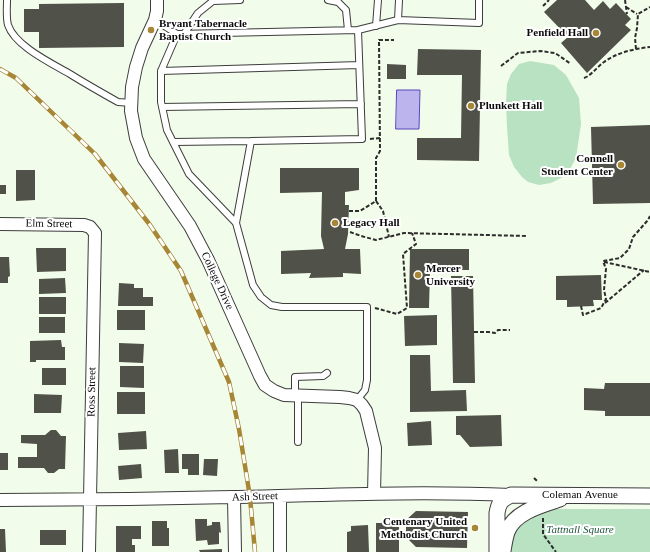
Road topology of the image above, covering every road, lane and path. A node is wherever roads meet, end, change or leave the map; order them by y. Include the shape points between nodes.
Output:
1 (7, 0) edge
2 (157, 0) edge
3 (240, 0) edge
4 (328, 0) edge
5 (378, 0) edge
6 (399, 0) edge
7 (479, 0) edge
8 (549, 0) edge
9 (625, 0) edge
10 (543, 6) dead end
11 (626, 7) junction
12 (650, 7) edge
13 (627, 14) dead end
14 (638, 14) junction
15 (155, 20) junction
16 (398, 20) junction
17 (376, 26) junction
18 (348, 30) junction
19 (358, 30) junction
20 (177, 34) junction
21 (184, 34) junction
22 (394, 40) dead end
23 (650, 47) edge
24 (636, 49) junction
25 (571, 64) dead end
26 (359, 65) junction
27 (501, 66) dead end
28 (161, 71) junction
29 (584, 78) dead end
30 (132, 103) junction
31 (361, 104) junction
32 (162, 107) junction
33 (251, 141) junction
34 (173, 142) junction
35 (376, 201) junction
36 (349, 211) dead end
37 (650, 216) edge
38 (236, 223) junction
39 (0, 224) edge
40 (350, 232) dead end
41 (95, 233) joint
42 (412, 233) junction
43 (389, 236) junction
44 (527, 236) dead end
45 (603, 262) junction
46 (644, 270) junction
47 (650, 272) edge
48 (367, 306) junction
49 (581, 306) dead end
50 (601, 308) junction
51 (510, 330) dead end
52 (474, 332) dead end
53 (327, 373) dead end
54 (296, 396) junction
55 (357, 400) junction
56 (298, 442) dead end
57 (374, 494) junction
58 (511, 495) junction
59 (573, 495) junction
60 (280, 496) junction
61 (650, 496) edge
62 (234, 497) junction
63 (0, 500) edge
64 (90, 500) junction
65 (90, 552) edge
66 (235, 552) edge
67 (280, 552) edge
68 (497, 552) edge
69 (503, 552) edge

1 - 30 lane via 8,25 28,49 118,102
2 - 15 street, College Drive
3 - 21 lane via 212,1 198,13
4 - 18 lane via 338,2 346,10
5 - 17 lane
6 - 16 lane
7 - 16 lane via 479,23
8 - 10 path
9 - 11 path
11 - 13 path
11 - 14 path
12 - 14 path
14 - 24 path
15 - 20 lane
15 - 30 street, College Drive via 136,67
16 - 17 lane
17 - 19 lane
18 - 19 lane
18 - 21 lane
19 - 26 lane
20 - 21 lane
20 - 28 lane
22 - 35 path via 379,40 380,151 376,158
23 - 24 path
24 - 29 path via 611,58
25 - 27 path via 554,53 540,51 518,52
26 - 28 lane
26 - 31 lane
28 - 32 lane
30 - 54 street, College Drive via 131,112 136,138 144,159 190,226 265,385 284,395
31 - 32 lane
31 - 33 lane via 362,139
32 - 34 lane via 167,130
33 - 34 lane
33 - 38 lane
34 - 38 lane via 189,174
35 - 36 path via 360,211
35 - 43 path via 383,211
37 - 45 path via 633,237 629,249 620,258
38 - 48 lane via 253,285 261,298 271,305 295,308
39 - 41 street, Elm Street via 84,225
40 - 43 path via 376,240
41 - 64 street, Ross Street
42 - 43 path
42 - 44 path
42 - 48 path via 416,244 403,254 407,308 397,314
45 - 46 path
45 - 50 path via 606,269 606,299
46 - 47 path
46 - 50 path
48 - 55 lane via 367,380 365,390
49 - 50 path via 583,315
51 - 52 path via 498,330 495,333
53 - 54 lane via 324,376 295,377
54 - 55 street, College Drive
54 - 56 lane
55 - 57 street via 366,411 374,448
57 - 58 street, Ash Street
57 - 60 street, Ash Street
58 - 59 street, Coleman Avenue
58 - 68 street via 502,500 498,507
59 - 61 street, Coleman Avenue
59 - 69 street via 525,512 507,531
60 - 62 street, Ash Street
60 - 67 street
62 - 64 street, Ash Street
62 - 66 street
63 - 64 street, Ash Street
64 - 65 street, Ross Street

